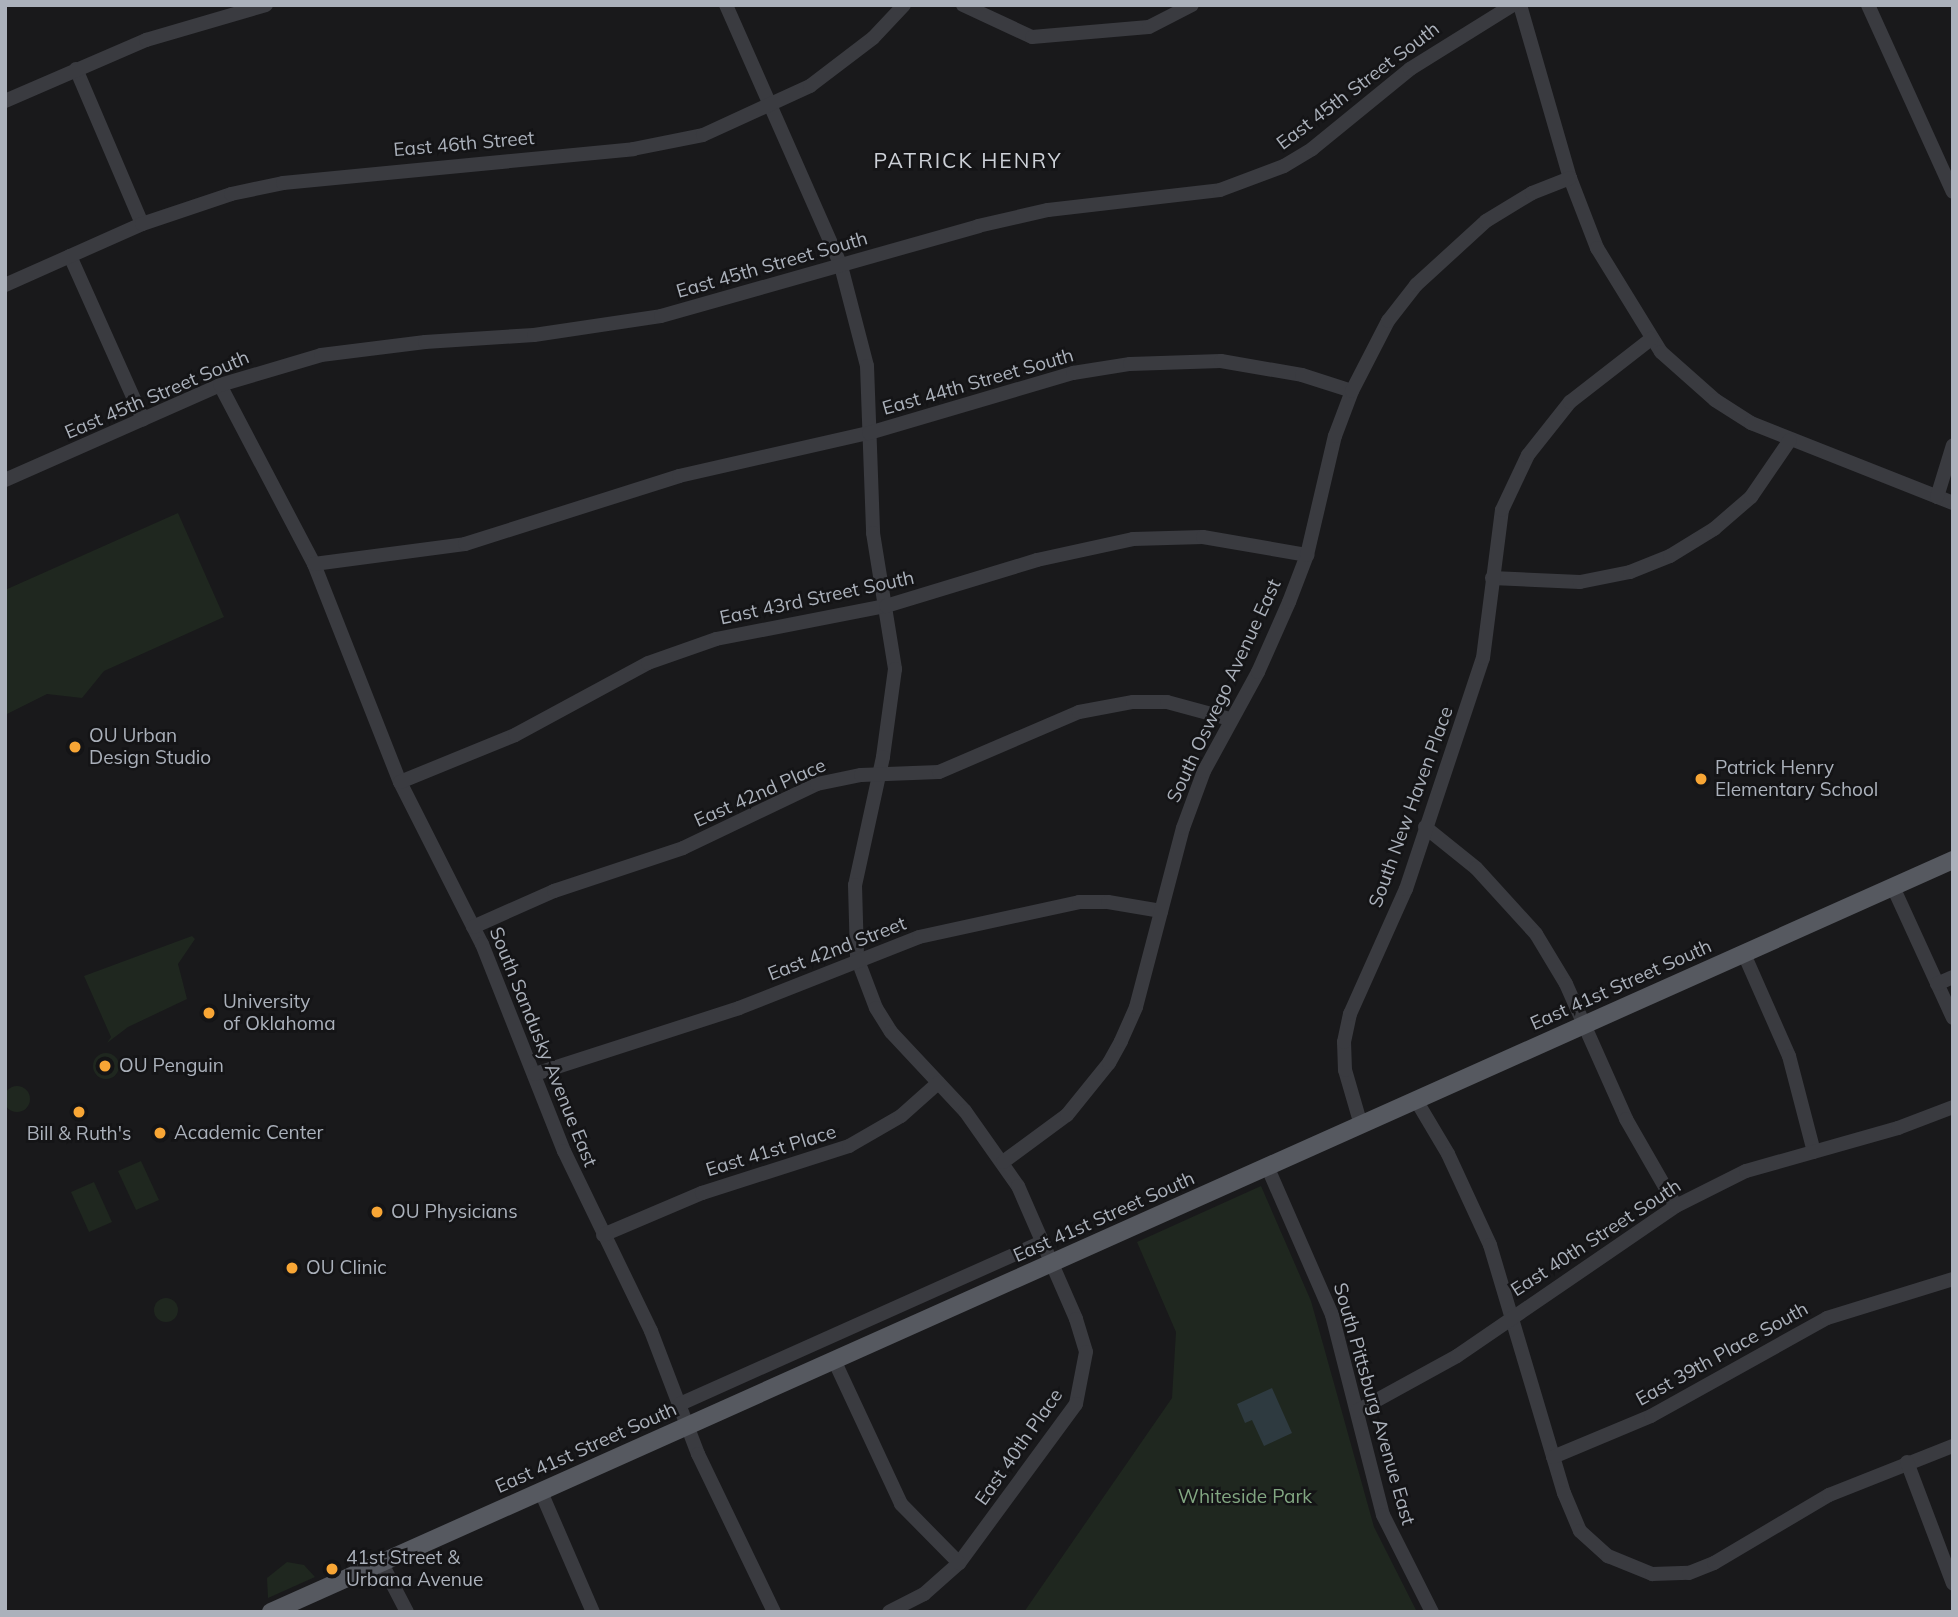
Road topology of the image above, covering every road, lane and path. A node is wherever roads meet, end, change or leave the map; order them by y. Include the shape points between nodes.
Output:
1 (266, 5) edge
2 (726, 5) edge
3 (904, 5) edge
4 (963, 5) edge
5 (1192, 5) edge
6 (1513, 5) edge
7 (1520, 5) edge
8 (1868, 5) edge
9 (76, 69) junction
10 (5, 102) edge
11 (772, 107) junction
12 (1570, 178) junction
13 (1953, 192) edge
14 (142, 224) junction
15 (70, 256) junction
16 (841, 266) junction
17 (5, 285) edge
18 (1651, 339) junction
19 (220, 385) junction
20 (1352, 391) junction
21 (144, 419) junction
22 (869, 433) junction
23 (1790, 440) junction
24 (1953, 445) edge
25 (5, 480) edge
26 (1937, 497) junction
27 (1953, 503) edge
28 (1307, 555) junction
29 (314, 564) junction
30 (1492, 578) junction
31 (886, 606) junction
32 (1230, 719) junction
33 (879, 776) junction
34 (400, 782) junction
35 (1425, 827) junction
36 (1953, 860) edge
37 (1893, 887) junction
38 (1161, 911) junction
39 (474, 927) junction
40 (1744, 954) junction
41 (857, 958) junction
42 (1953, 977) edge
43 (1937, 984) junction
44 (1953, 1018) edge
45 (1584, 1024) junction
46 (535, 1074) junction
47 (938, 1083) junction
48 (1416, 1100) junction
49 (1953, 1107) edge
50 (1361, 1125) junction
51 (1814, 1152) junction
52 (1003, 1162) junction
53 (1268, 1167) junction
54 (1676, 1206) junction
55 (603, 1235) junction
56 (1043, 1242) junction
57 (1052, 1264) junction
58 (1953, 1279) edge
59 (1512, 1317) junction
60 (834, 1360) junction
61 (680, 1404) junction
62 (1357, 1411) junction
63 (688, 1426) junction
64 (1953, 1446) edge
65 (1553, 1457) junction
66 (1907, 1462) junction
67 (541, 1492) junction
68 (381, 1562) junction
69 (958, 1563) junction
70 (1953, 1584) edge
71 (271, 1612) edge
72 (407, 1612) edge
73 (593, 1612) edge
74 (774, 1612) edge
75 (889, 1612) edge
76 (1432, 1612) edge

1 - 9 street via 198,22
2 - 11 street
3 - 11 street, East 46th Street via 844,62
4 - 5 street via 1032,37 1149,27
6 - 16 street, East 45th Street South via 1410,69 1312,149 1255,178 1220,190 1048,210
7 - 12 street
8 - 13 street
9 - 10 street
9 - 14 street
11 - 14 street, East 46th Street via 703,135 666,144 322,177 232,194
11 - 16 street
12 - 18 street via 1597,248
12 - 20 street via 1532,193 1486,221 1416,285 1388,321
14 - 15 street, East 46th Street
15 - 17 street, East 46th Street
15 - 21 street
16 - 19 street, East 45th Street South via 662,316 534,335 355,350
16 - 22 street via 862,338
18 - 23 street via 1715,400
18 - 30 street, South New Haven Place via 1570,402 1528,455 1502,510
19 - 21 street, East 45th Street South
19 - 29 street, South Sandusky Avenue East
20 - 22 street, East 44th Street South via 1301,374 1221,361 1130,364 1073,373
20 - 28 street, South Oswego Avenue East via 1335,436
21 - 25 street, East 45th Street South
22 - 29 street, East 44th Street South via 679,476 466,544
22 - 31 street via 873,533
23 - 26 street
23 - 30 street via 1751,497 1714,529 1670,556 1630,572 1580,582
24 - 26 street
26 - 27 street
28 - 31 street, East 43rd Street South via 1203,537 1133,539 1037,560
28 - 32 street, South Oswego Avenue East via 1258,672
29 - 34 street, South Sandusky Avenue East
30 - 35 street, South New Haven Place via 1483,658
31 - 33 street via 895,669
31 - 34 street, East 43rd Street South via 684,649 515,735
32 - 33 street, East 42nd Place via 1167,702 1103,706 939,772
32 - 38 street, South Oswego Avenue East via 1182,828
33 - 39 street, East 42nd Place via 817,785 683,848 554,891
33 - 41 street via 855,885
34 - 39 street, South Sandusky Avenue East
35 - 45 street via 1476,868 1536,934
35 - 50 street, South New Haven Place via 1406,889 1359,989 1344,1042 1347,1086
36 - 37 main road, East 41st Street South
37 - 40 main road, East 41st Street South
37 - 43 street
38 - 41 street, East 42nd Street via 1079,902 919,937
38 - 52 street, South Oswego Avenue East via 1136,1007 1110,1063 1043,1135
39 - 46 street, South Sandusky Avenue East
40 - 45 main road, East 41st Street South
40 - 51 street via 1789,1056
41 - 46 street, East 42nd Street via 739,1008
41 - 47 street via 884,1022
42 - 43 street
43 - 44 street
45 - 48 main road, East 41st Street South
45 - 54 street via 1626,1119
46 - 55 street, South Sandusky Avenue East
47 - 52 street
47 - 55 street, East 41st Place via 901,1116 849,1146 702,1193
48 - 50 main road, East 41st Street South
48 - 59 street via 1473,1204
49 - 51 street, East 40th Street South
50 - 53 main road, East 41st Street South
51 - 54 street, East 40th Street South via 1746,1171
52 - 56 street
53 - 57 main road, East 41st Street South
53 - 62 street, South Pittsburg Avenue East via 1332,1315
54 - 59 street, East 40th Street South
55 - 61 street, South Sandusky Avenue East via 651,1331
56 - 57 street
56 - 61 street, East 41st Street South
57 - 60 main road, East 41st Street South
57 - 69 street, East 40th Place via 1084,1344 1082,1389 1065,1419
58 - 65 street, East 39th Place South via 1827,1318 1651,1416
59 - 62 street, East 40th Street South via 1439,1367
59 - 65 street
60 - 63 main road, East 41st Street South
60 - 69 street via 901,1504
61 - 63 street, South Sandusky Avenue East
62 - 76 street, South Pittsburg Avenue East via 1383,1515
63 - 67 main road, East 41st Street South
63 - 74 street, South Sandusky Avenue East
64 - 66 street
65 - 66 street via 1580,1531 1608,1556 1640,1571 1689,1573 1829,1495
66 - 70 street
67 - 68 main road, East 41st Street South
67 - 73 street
68 - 71 main road, East 41st Street South
68 - 72 street
69 - 75 street, East 40th Place via 924,1594

